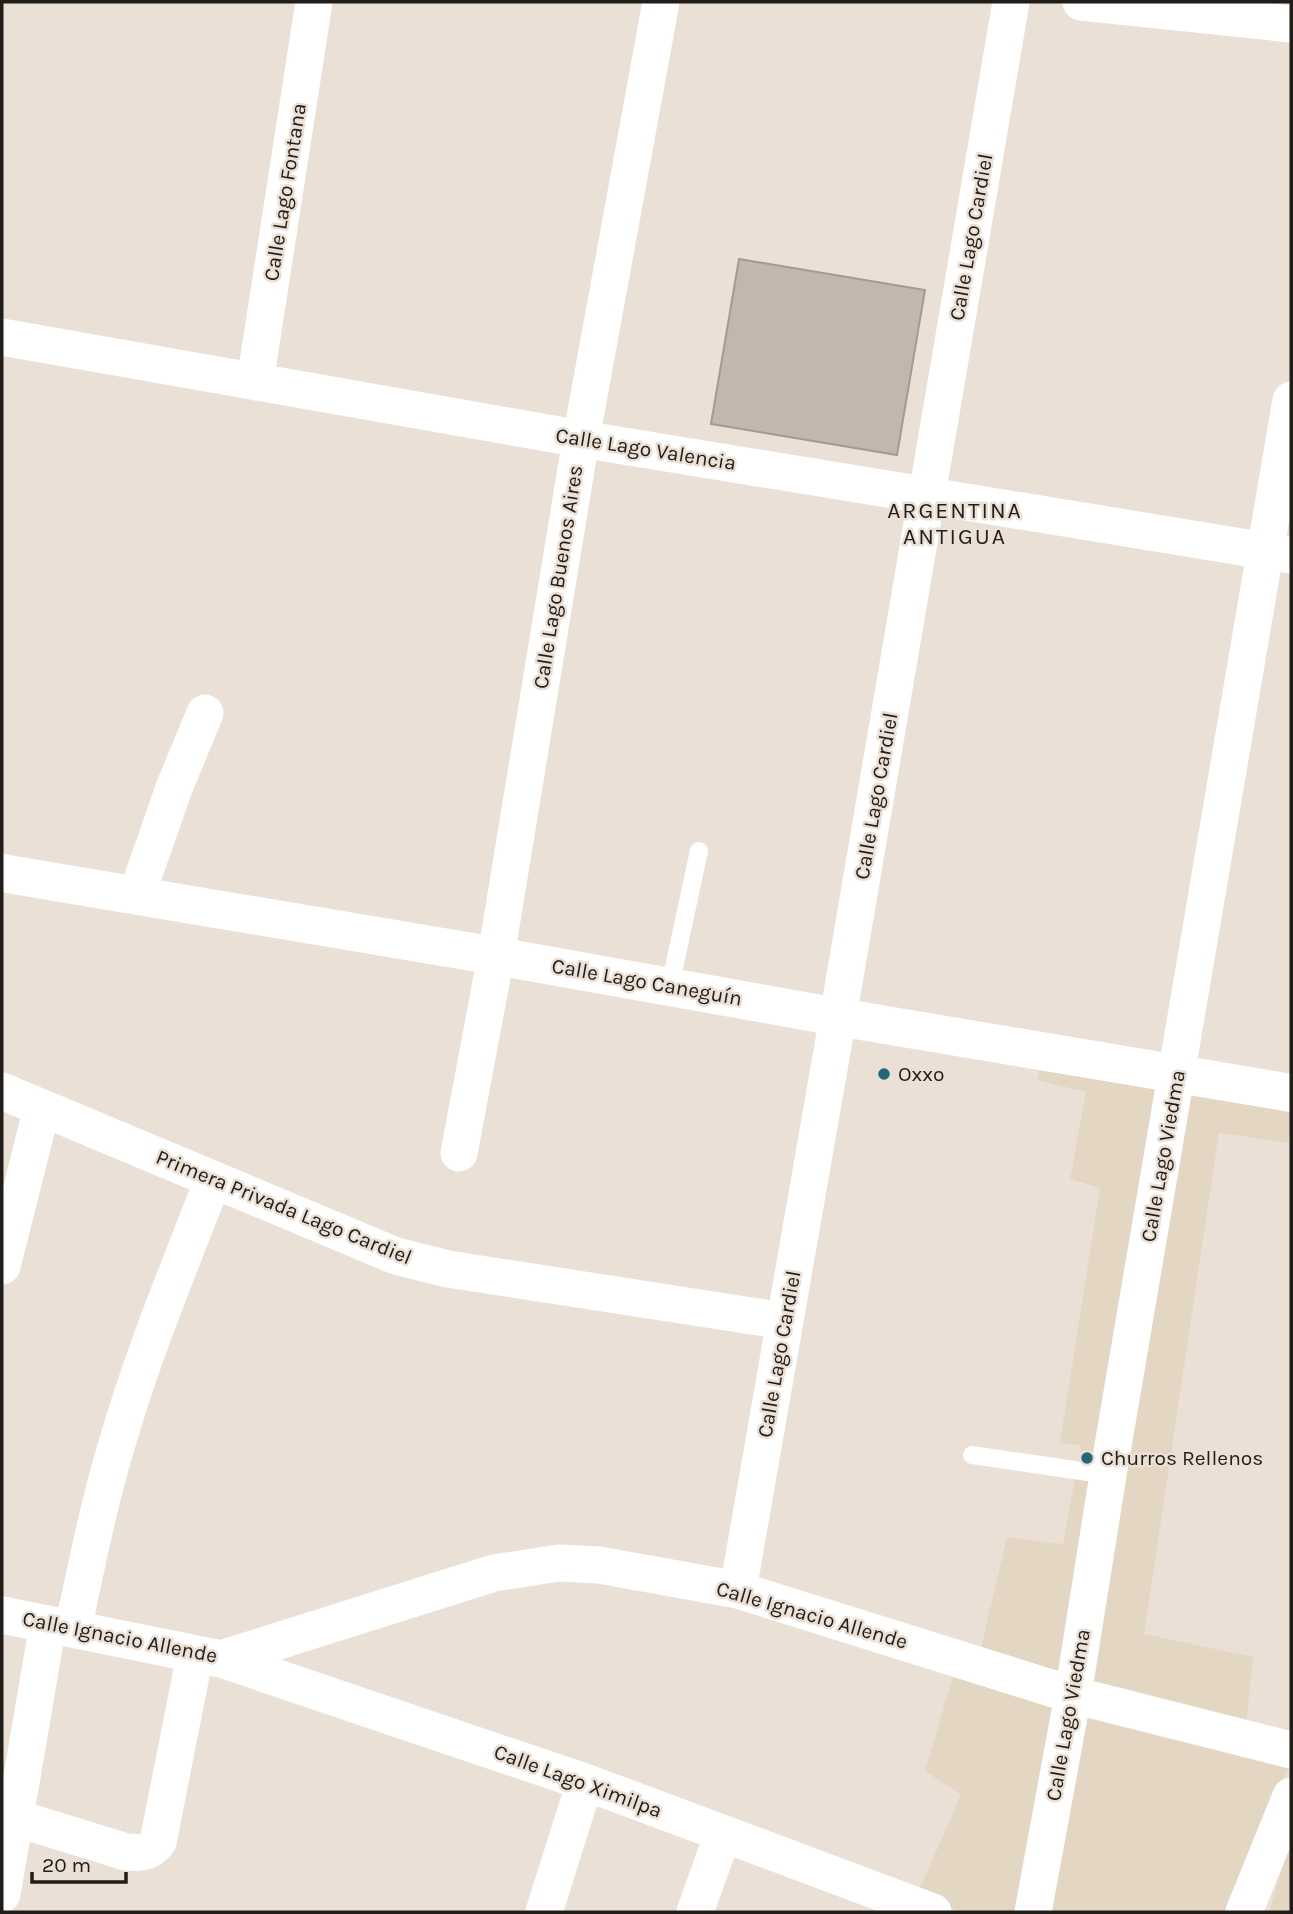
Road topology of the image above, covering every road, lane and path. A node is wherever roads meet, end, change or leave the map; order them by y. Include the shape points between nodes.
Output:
1 (314, 2) edge
2 (661, 2) edge
3 (1011, 2) edge
4 (1081, 2) edge
5 (1291, 24) edge
6 (2, 337) edge
7 (255, 382) junction
8 (1291, 400) edge
9 (581, 439) junction
10 (928, 495) junction
11 (1278, 553) edge
12 (205, 713) dead end
13 (699, 851) dead end
14 (2, 873) edge
15 (137, 894) junction
16 (496, 956) junction
17 (670, 986) junction
18 (838, 1017) junction
19 (1177, 1074) junction
20 (2, 1090) edge
21 (1291, 1093) edge
22 (42, 1108) junction
23 (459, 1153) dead end
24 (213, 1180) junction
25 (2, 1266) edge
26 (784, 1321) junction
27 (972, 1455) dead end
28 (1108, 1475) junction
29 (738, 1590) junction
30 (2, 1615) edge
31 (61, 1627) junction
32 (208, 1657) junction
33 (1073, 1695) junction
34 (1291, 1750) edge
35 (585, 1782) junction
36 (1291, 1796) edge
37 (16, 1818) junction
38 (723, 1834) junction
39 (2, 1894) edge
40 (544, 1912) edge
41 (695, 1912) edge
42 (933, 1912) edge
43 (1033, 1912) edge
44 (1244, 1912) edge

1 - 7 street, Calle Lago Fontana
2 - 9 street, Calle Lago Buenos Aires
3 - 10 street, Calle Lago Cardiel
4 - 5 street
6 - 7 street, Calle Lago Valencia
7 - 9 street, Calle Lago Valencia
8 - 11 street, Calle Lago Viedma
9 - 10 street, Calle Lago Valencia
9 - 16 street, Calle Lago Buenos Aires
10 - 11 street, Calle Lago Valencia
10 - 18 street, Calle Lago Cardiel
11 - 19 street, Calle Lago Viedma
12 - 15 street
13 - 17 lane
14 - 15 street, Calle Lago Caneguín
15 - 16 street, Calle Lago Caneguín
16 - 17 street, Calle Lago Caneguín
16 - 23 street, Calle Lago Buenos Aires
17 - 18 street, Calle Lago Caneguín
18 - 19 street, Calle Lago Caneguín
18 - 26 street, Calle Lago Cardiel
19 - 21 street, Calle Lago Caneguín
19 - 28 street, Calle Lago Viedma
20 - 22 street, Primera Privada Lago Cardiel
22 - 24 street, Primera Privada Lago Cardiel
22 - 25 street
24 - 26 street, Primera Privada Lago Cardiel via 396,1256 448,1269
24 - 31 street via 151,1339 116,1447 92,1543
26 - 29 street, Calle Lago Cardiel
27 - 28 lane
28 - 33 street, Calle Lago Viedma
29 - 32 street, Calle Ignacio Allende via 599,1565 559,1563 494,1573
29 - 33 street, Calle Ignacio Allende
30 - 31 street, Calle Ignacio Allende
31 - 32 street, Calle Ignacio Allende
31 - 37 street
32 - 35 street, Calle Lago Ximilpa
32 - 37 street via 154,1848 126,1852
33 - 34 street, Calle Ignacio Allende
33 - 43 street, Calle Lago Viedma
35 - 38 street, Calle Lago Ximilpa
35 - 40 street
36 - 44 street
37 - 39 street
38 - 41 street
38 - 42 street, Calle Lago Ximilpa

